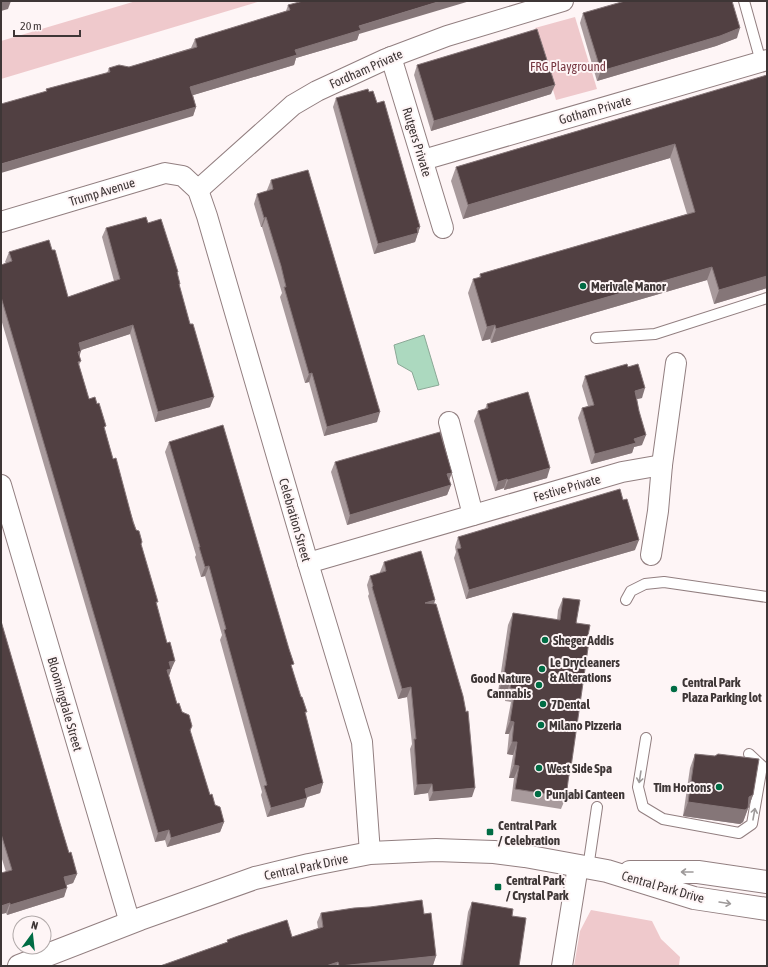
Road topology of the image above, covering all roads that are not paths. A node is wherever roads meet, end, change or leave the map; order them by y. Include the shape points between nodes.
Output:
1 (563, 1) edge
2 (744, 1) edge
3 (391, 57) junction
4 (764, 61) edge
5 (423, 160) junction
6 (198, 190) junction
7 (1, 222) edge
8 (443, 228) dead end
9 (767, 298) edge
10 (596, 338) dead end
11 (676, 363) dead end
12 (449, 422) dead end
13 (662, 465) junction
14 (1, 485) edge
15 (472, 515) junction
16 (651, 555) dead end
17 (308, 563) junction
18 (767, 598) edge
19 (626, 600) dead end
20 (646, 738) dead end
21 (749, 754) dead end
22 (597, 807) dead end
23 (370, 853) junction
24 (591, 869) junction
25 (767, 882) edge
26 (767, 909) edge
27 (130, 923) junction
28 (19, 966) edge
29 (562, 966) edge

1 - 3 street, Fordham Private via 446,36
2 - 4 lane
3 - 5 street, Rutgers Private
3 - 6 street, Fordham Private via 293,105
4 - 5 street, Gotham Private
5 - 8 street, Rutgers Private
6 - 7 street, Trump Avenue via 183,176 165,173
6 - 17 street, Celebration Street
9 - 10 lane via 655,334
11 - 13 street
12 - 15 street
13 - 15 street, Festive Private via 622,472
13 - 16 street
14 - 27 street, Bloomingdale Street
15 - 17 street, Festive Private
17 - 23 street, Celebration Street via 362,742
18 - 19 lane via 664,582 645,584 631,590
20 -> 21 lane via 638,787 643,807 663,819 739,833 752,824 762,766
22 - 24 lane
23 - 24 street, Central Park Drive via 436,850 494,852
23 - 27 street, Central Park Drive via 255,878
25 -> 24 street, Central Park Drive via 698,872
24 -> 26 street, Central Park Drive via 694,898
24 - 29 street
27 - 28 street, Central Park Drive

